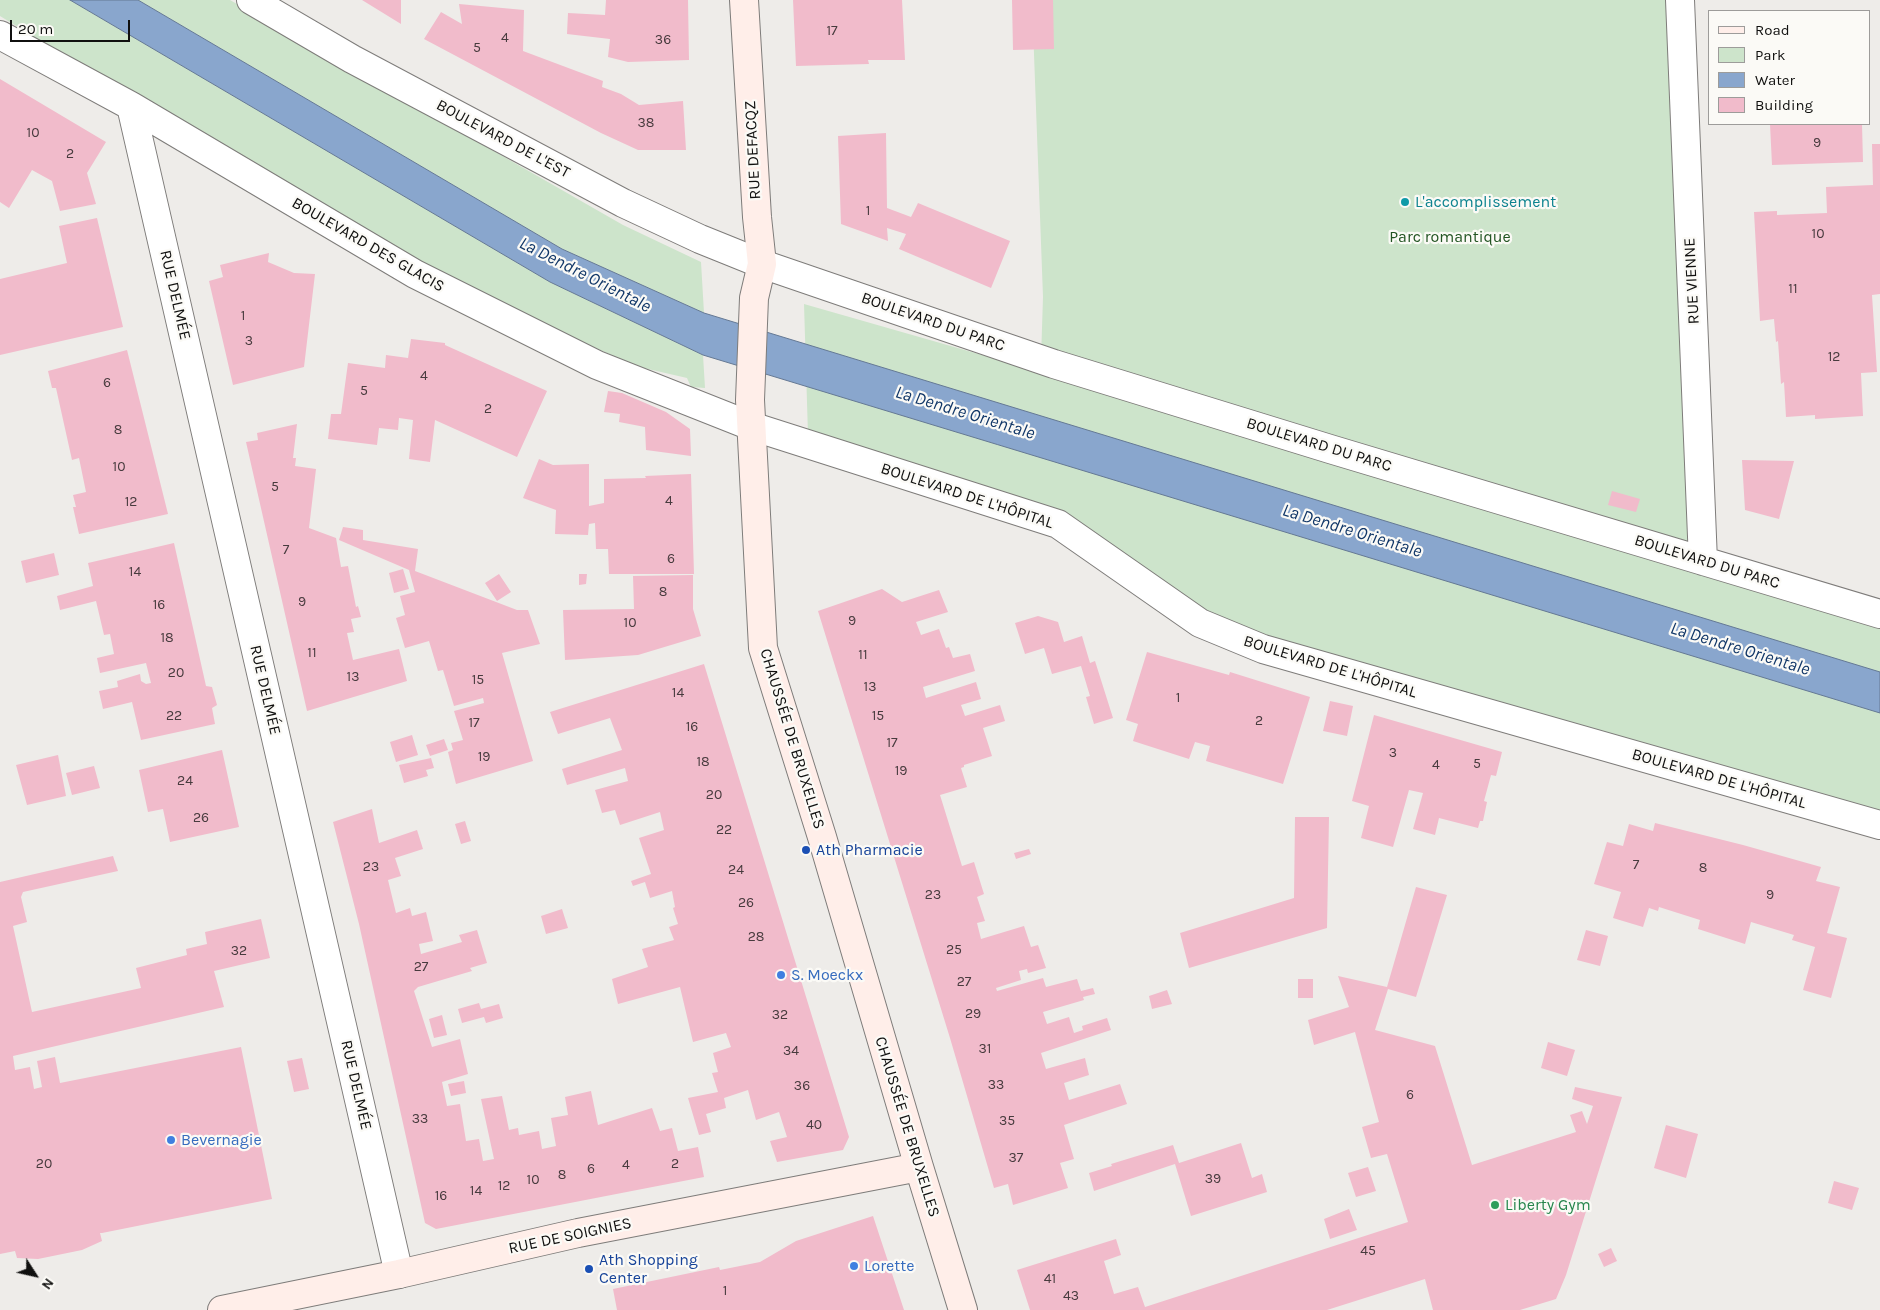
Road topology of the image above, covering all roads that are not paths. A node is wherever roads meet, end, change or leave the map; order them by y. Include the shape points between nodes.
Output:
1 (251, 0) edge
2 (744, 0) edge
3 (1680, 0) edge
4 (0, 35) edge
5 (131, 106) junction
6 (762, 264) junction
7 (754, 298) joint
8 (750, 413) junction
9 (1703, 561) junction
10 (1880, 614) edge
11 (1880, 825) edge
12 (919, 1167) junction
13 (399, 1274) junction
14 (222, 1310) edge
15 (963, 1310) edge

1 - 6 street, BOULEVARD DE L'EST via 352,59 623,203
2 - 6 street, RUE DEFACQZ
3 - 9 street, RUE VIENNE
4 - 5 street, BOULEVARD DES GLACIS
5 - 8 street, BOULEVARD DES GLACIS via 415,274 597,365
5 - 13 street, RUE DELMÉE
6 - 7 street, RUE DEFACQZ
6 - 9 street, BOULEVARD DU PARC via 1054,364
7 - 8 street, CHAUSSÉE DE BRUXELLES
8 - 11 street, BOULEVARD DE L'HÔPITAL via 1058,524 1200,623 1263,650
8 - 12 street, CHAUSSÉE DE BRUXELLES via 763,648
9 - 10 street, BOULEVARD DU PARC
12 - 13 street, RUE DE SOIGNIES via 578,1233
12 - 15 street, CHAUSSÉE DE BRUXELLES
13 - 14 street, RUE DE SOIGNIES

